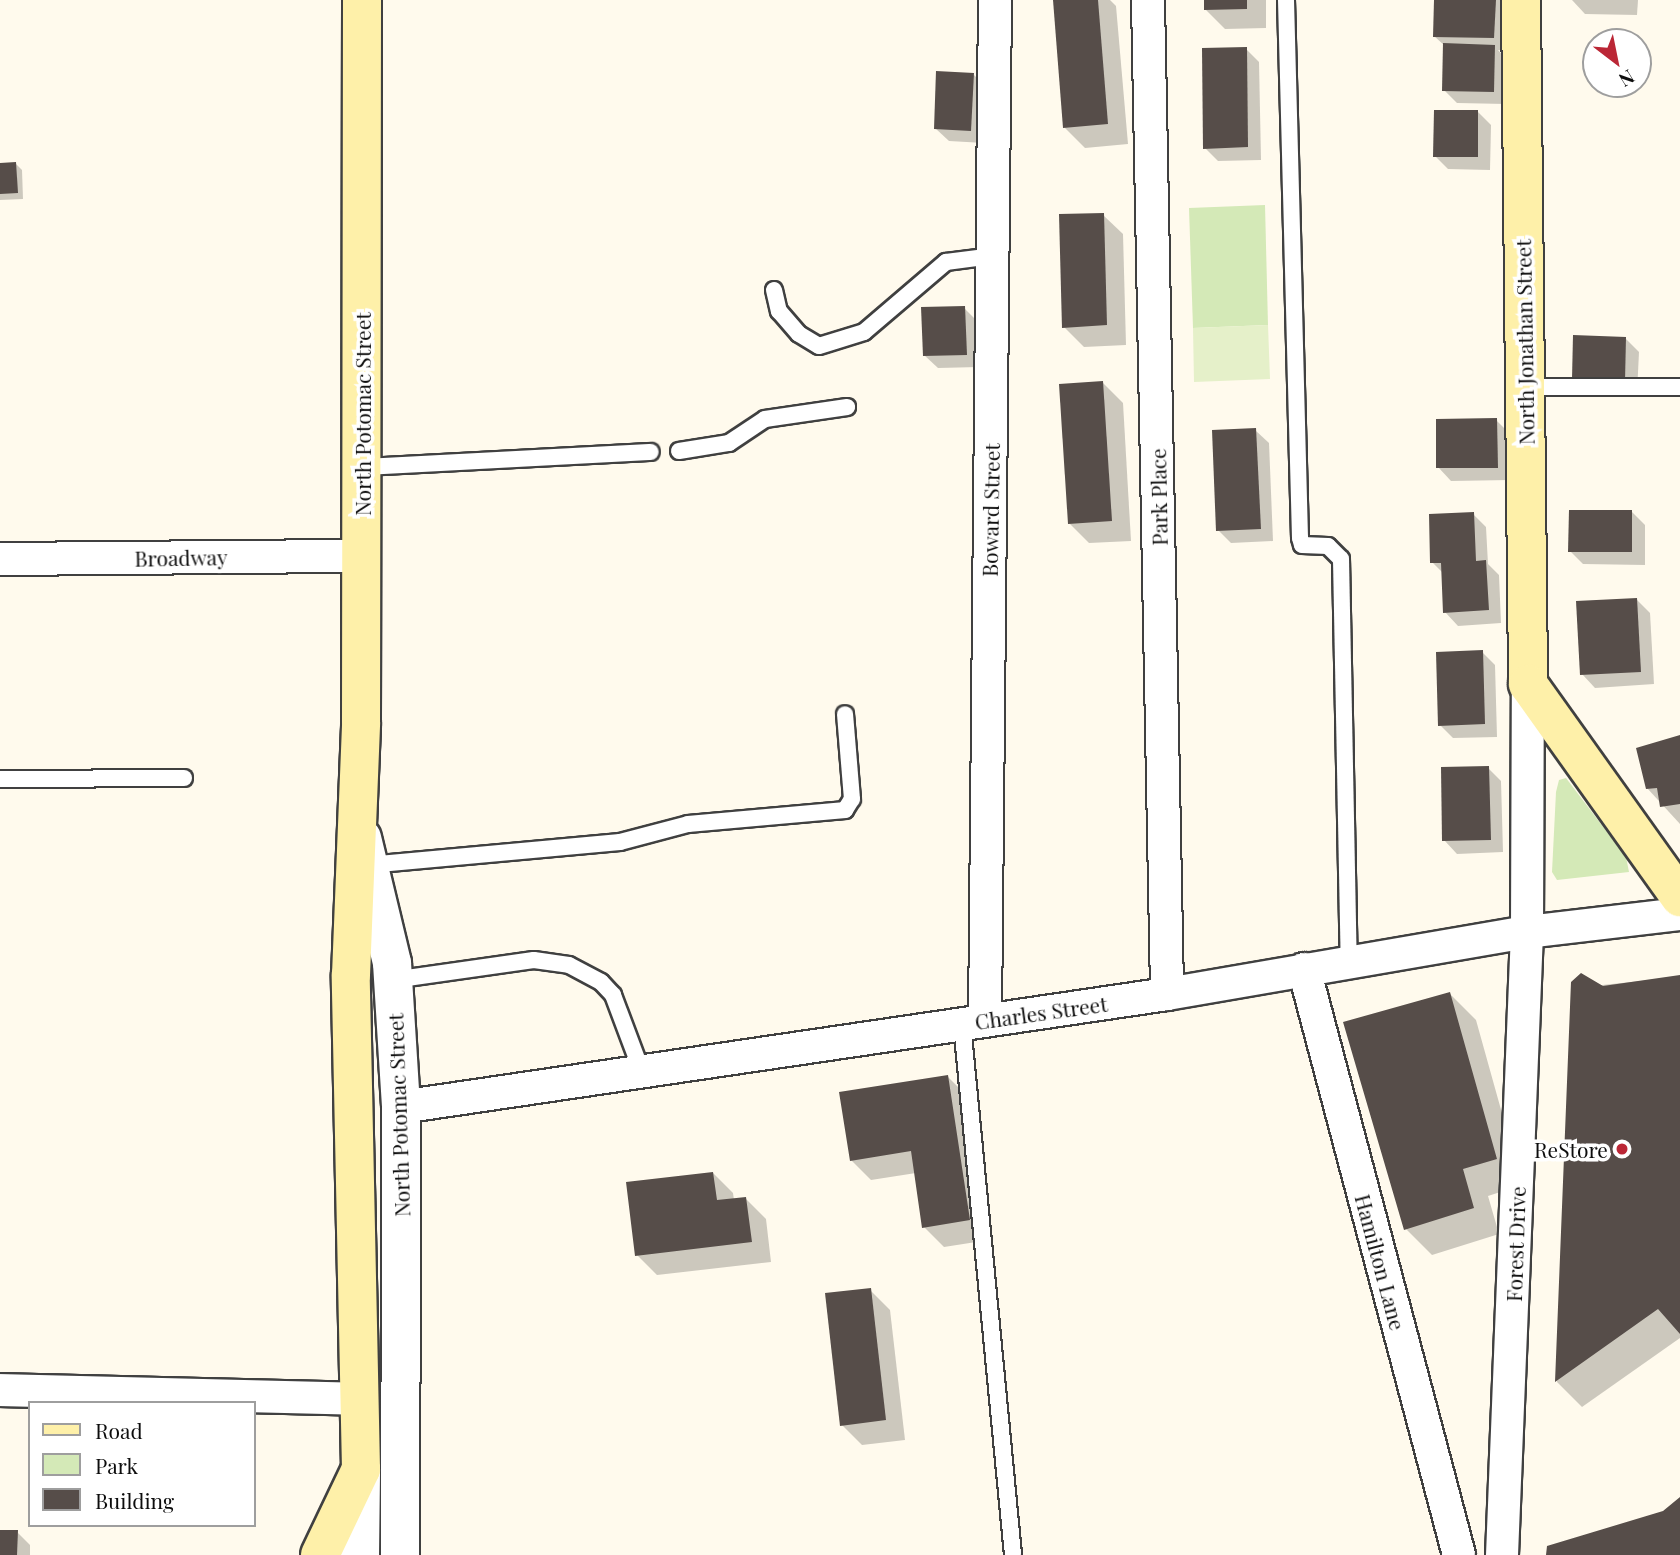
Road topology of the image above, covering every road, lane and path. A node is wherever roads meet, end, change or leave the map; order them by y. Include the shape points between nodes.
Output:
1 (362, 0) edge
2 (995, 0) edge
3 (1148, 0) edge
4 (1286, 0) edge
5 (1521, 0) edge
6 (992, 256) junction
7 (774, 290) dead end
8 (1524, 387) junction
9 (1680, 387) edge
10 (848, 407) dead end
11 (679, 451) dead end
12 (651, 452) dead end
13 (363, 467) junction
14 (363, 556) junction
15 (0, 559) edge
16 (1528, 684) junction
17 (845, 714) dead end
18 (184, 778) dead end
19 (0, 779) edge
20 (364, 847) junction
21 (1680, 897) edge
22 (1680, 914) edge
23 (1527, 932) junction
24 (1349, 963) junction
25 (1304, 969) junction
26 (393, 980) junction
27 (1167, 994) junction
28 (973, 1022) junction
29 (642, 1072) junction
30 (401, 1107) junction
31 (0, 1390) edge
32 (361, 1399) junction
33 (361, 1469) junction
34 (320, 1555) edge
35 (360, 1555) edge
36 (400, 1555) edge
37 (1013, 1555) edge
38 (1459, 1555) edge
39 (1502, 1555) edge

1 - 13 main road, North Potomac Street
2 - 6 street, Boward Street
3 - 27 street, Park Place
4 - 24 lane via 1300,538 1302,545 1328,546 1341,559
5 - 8 main road, North Jonathan Street
6 - 7 lane via 946,262 864,332 819,346 799,334 779,310
6 - 28 street, Boward Street
8 - 9 lane
8 - 16 main road, North Jonathan Street
10 - 11 lane via 765,418 729,443
12 - 13 lane
13 - 14 main road, North Potomac Street
14 - 15 street, Broadway
14 - 20 main road, North Potomac Street
16 - 21 main road
16 - 23 street, North Jonathan Street
17 - 20 lane via 852,800 845,810 688,824 620,842
18 - 19 lane
20 - 26 street, North Potomac Street
20 - 32 main road, North Potomac Street via 351,975
22 - 23 street, Charles Street
23 - 24 street, Charles Street
23 - 39 street, Forest Drive
24 - 25 street, Charles Street
25 - 27 street, Charles Street
25 - 38 street, Hamilton Lane
26 - 29 lane via 534,960 569,965 601,982 613,995
26 - 30 street, North Potomac Street
27 - 28 street, Charles Street
28 - 29 street, Charles Street
28 - 37 lane
29 - 30 street, Charles Street
30 - 36 street, North Potomac Street
31 - 32 street
32 - 33 main road, North Potomac Street
33 - 34 main road
33 - 35 street

